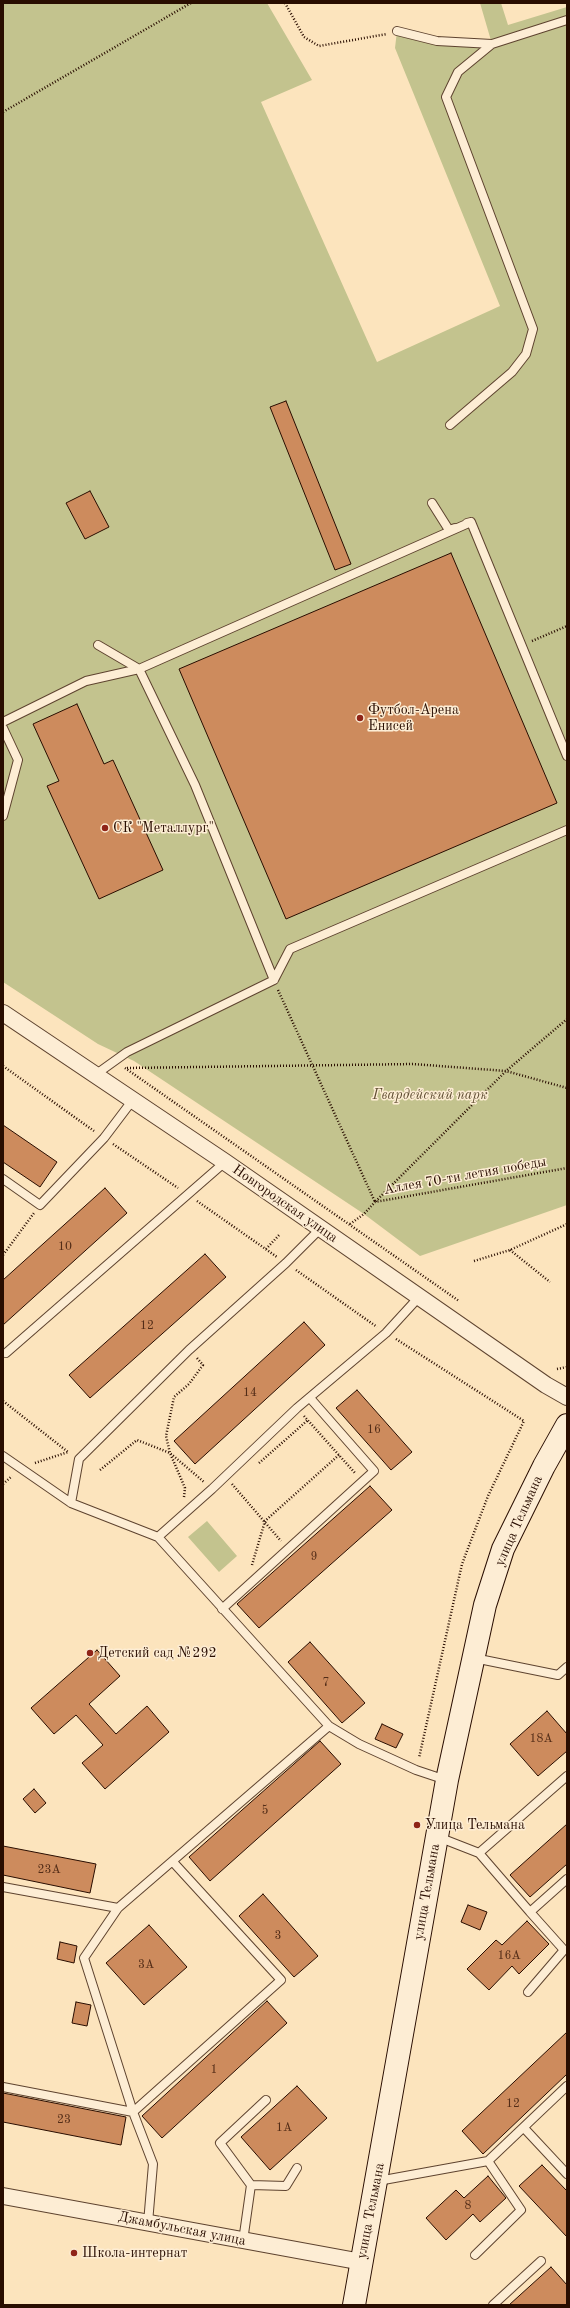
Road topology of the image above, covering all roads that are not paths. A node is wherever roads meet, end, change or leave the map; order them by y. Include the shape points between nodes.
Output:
1 (567, 20) edge
2 (397, 31) road end
3 (492, 44) junction
4 (450, 425) dead end
5 (432, 503) dead end
6 (449, 530) junction
7 (98, 646) dead end
8 (139, 669) junction
9 (3, 722) edge
10 (3, 728) edge
11 (567, 756) edge
12 (3, 816) edge
13 (567, 830) edge
14 (274, 980) junction
15 (3, 1013) edge
16 (95, 1075) junction
17 (132, 1101) junction
18 (225, 1162) junction
19 (3, 1179) edge
20 (320, 1229) junction
21 (419, 1297) junction
22 (6, 1353) dead end
23 (567, 1397) edge
24 (310, 1398) junction
25 (567, 1425) edge
26 (3, 1456) edge
27 (71, 1503) junction
28 (158, 1537) junction
29 (222, 1609) junction
30 (473, 1658) junction
31 (567, 1667) edge
32 (329, 1726) junction
33 (567, 1776) edge
34 (447, 1780) junction
35 (437, 1837) junction
36 (479, 1853) junction
37 (173, 1862) junction
38 (567, 1879) edge
39 (3, 1887) edge
40 (118, 1908) junction
41 (530, 1912) junction
42 (528, 1992) dead end
43 (567, 2086) edge
44 (3, 2087) edge
45 (266, 2100) dead end
46 (133, 2112) junction
47 (524, 2128) junction
48 (488, 2161) junction
49 (297, 2168) dead end
50 (567, 2174) edge
51 (377, 2181) junction
52 (251, 2185) junction
53 (3, 2196) edge
54 (148, 2223) junction
55 (243, 2241) junction
56 (475, 2255) dead end
57 (541, 2261) dead end
58 (362, 2262) junction
59 (354, 2305) edge
60 (493, 2305) edge

1 - 3 lane
2 - 3 lane via 437,41
3 - 4 lane via 458,72 446,97 533,329 526,354 512,372
5 - 6 lane
6 - 8 lane
6 - 11 lane via 471,522
7 - 8 lane
8 - 9 lane via 86,681
8 - 14 lane via 195,785
10 - 12 lane via 18,760
13 - 14 lane via 290,949
14 - 16 lane via 127,1052
15 - 16 street, Новгородская улица
16 - 17 street, Новгородская улица
17 - 18 street, Новгородская улица
17 - 19 lane via 104,1138 40,1205
18 - 20 street, Новгородская улица
18 - 22 lane
20 - 21 street, Новгородская улица
20 - 27 lane via 189,1350 79,1459
21 - 23 street, Новгородская улица
21 - 24 lane via 386,1333
24 - 28 lane
24 - 29 lane via 374,1471
25 - 30 main road, улица Тельмана via 504,1549 485,1605
26 - 27 lane
27 - 28 lane
28 - 29 lane
29 - 32 lane
30 - 31 lane via 558,1675
30 - 34 main road, улица Тельмана
32 - 34 lane via 359,1744 416,1770
32 - 37 lane
33 - 36 lane
34 - 35 main road, улица Тельмана
35 - 36 lane
35 - 51 main road, улица Тельмана
36 - 41 lane
37 - 40 lane
37 - 46 lane via 281,1980
38 - 41 lane
39 - 40 lane
40 - 46 lane via 84,1958
41 - 42 lane via 564,1950
43 - 47 lane
44 - 46 lane
45 - 52 lane via 220,2143
46 - 54 lane via 152,2164
47 - 48 lane
47 - 50 lane
48 - 51 lane
48 - 56 lane via 521,2210
49 - 52 lane via 286,2186
51 - 58 main road, улица Тельмана
52 - 55 lane
53 - 54 street, Джамбульская улица
54 - 55 street, Джамбульская улица
55 - 58 street, Джамбульская улица
57 - 60 lane
58 - 59 main road, улица Тельмана

